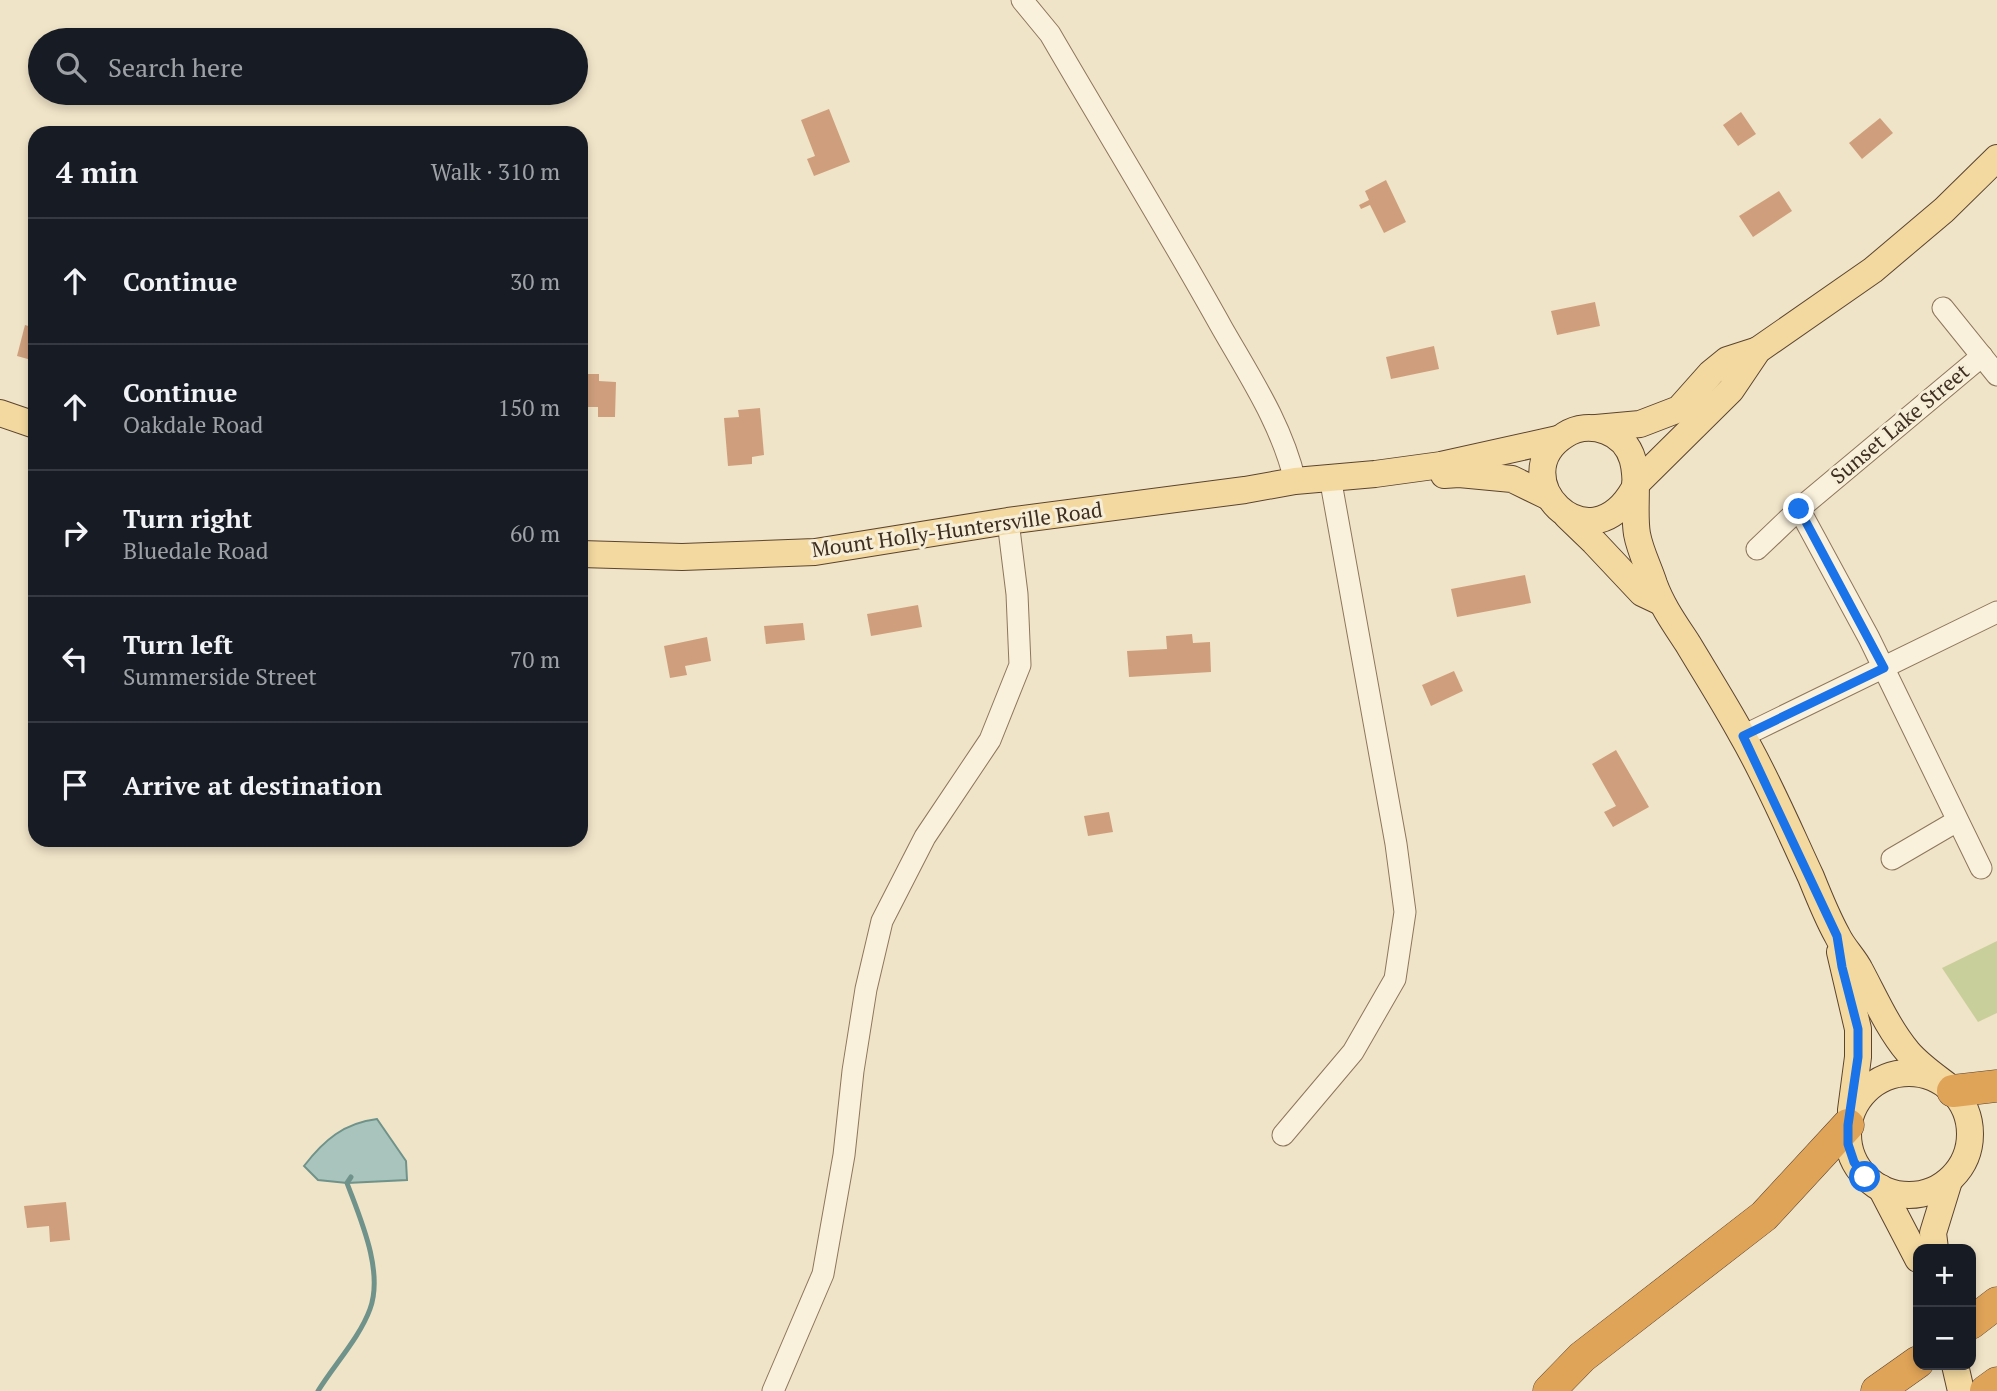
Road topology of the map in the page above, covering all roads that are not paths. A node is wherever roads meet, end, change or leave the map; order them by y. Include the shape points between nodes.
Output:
1 (1023, 0) edge
2 (1997, 158) edge
3 (1943, 308) dead end
4 (1758, 350) junction
5 (1982, 356) junction
6 (1997, 375) edge
7 (0, 413) edge
8 (28, 423) edge
9 (1593, 428) junction
10 (1558, 439) junction
11 (1330, 477) junction
12 (1295, 481) junction
13 (1634, 487) junction
14 (1557, 506) junction
15 (1799, 509) junction
16 (1008, 521) junction
17 (1757, 549) dead end
18 (588, 554) edge
19 (1661, 602) junction
20 (1997, 612) edge
21 (1884, 668) junction
22 (1743, 736) junction
23 (1956, 821) junction
24 (1892, 859) dead end
25 (1981, 868) dead end
26 (1837, 936) junction
27 (1997, 1086) edge
28 (1951, 1089) junction
29 (1849, 1119) junction
30 (1283, 1135) dead end
31 (1949, 1181) junction
32 (1881, 1188) junction
33 (1934, 1244) edge
34 (1913, 1249) edge
35 (1997, 1303) edge
36 (1976, 1319) edge
37 (1913, 1365) edge
38 (1956, 1370) edge
39 (1997, 1383) edge
40 (1879, 1389) edge
41 (773, 1391) edge
42 (1549, 1391) edge
43 (1961, 1391) edge
44 (1986, 1391) edge

1 - 12 street via 1050,34 1211,308 1288,451
2 - 4 main road via 1873,270
3 - 5 street
4 - 9 main road via 1727,360 1679,409 1640,424
4 - 13 main road via 1731,390
5 - 6 street
5 - 15 street, Sunset Lake Street
7 - 8 main road
9 - 10 main road
9 - 13 main road via 1619,438 1628,449 1634,462
10 - 11 main road, Mount Holly-Huntersville Road via 1441,465
10 - 14 main road via 1549,450 1542,476 1545,490
11 - 12 main road, Mount Holly-Huntersville Road
11 - 14 main road, Mount Holly-Huntersville Road via 1459,474 1512,479
11 - 30 street via 1405,912 1395,979 1353,1052
12 - 16 main road, Mount Holly-Huntersville Road
13 - 14 main road via 1618,512 1605,519 1577,520
13 - 19 main road via 1637,534
14 - 19 main road via 1642,593
15 - 17 street, Sunset Lake Street
15 - 21 street
16 - 18 main road, Mount Holly-Huntersville Road via 807,552 682,557
16 - 41 street via 1020,665 990,740 925,837 882,921 866,989 844,1155 822,1274
19 - 22 main road
20 - 21 street
21 - 22 street
21 - 23 street
22 - 26 main road
23 - 24 street
23 - 25 street
26 - 28 main road via 1909,1054
26 - 29 main road via 1858,1029
27 - 28 highway
28 - 29 main road via 1930,1076 1909,1072 1888,1076 1870,1086
28 - 31 main road via 1961,1100 1971,1134 1961,1168
29 - 32 main road via 1848,1144 1854,1162
29 - 42 highway via 1764,1216 1582,1357
31 - 32 main road via 1916,1195
31 - 33 main road via 1933,1233
32 - 34 main road
35 - 36 highway
37 - 40 highway
38 - 43 main road
39 - 44 highway

